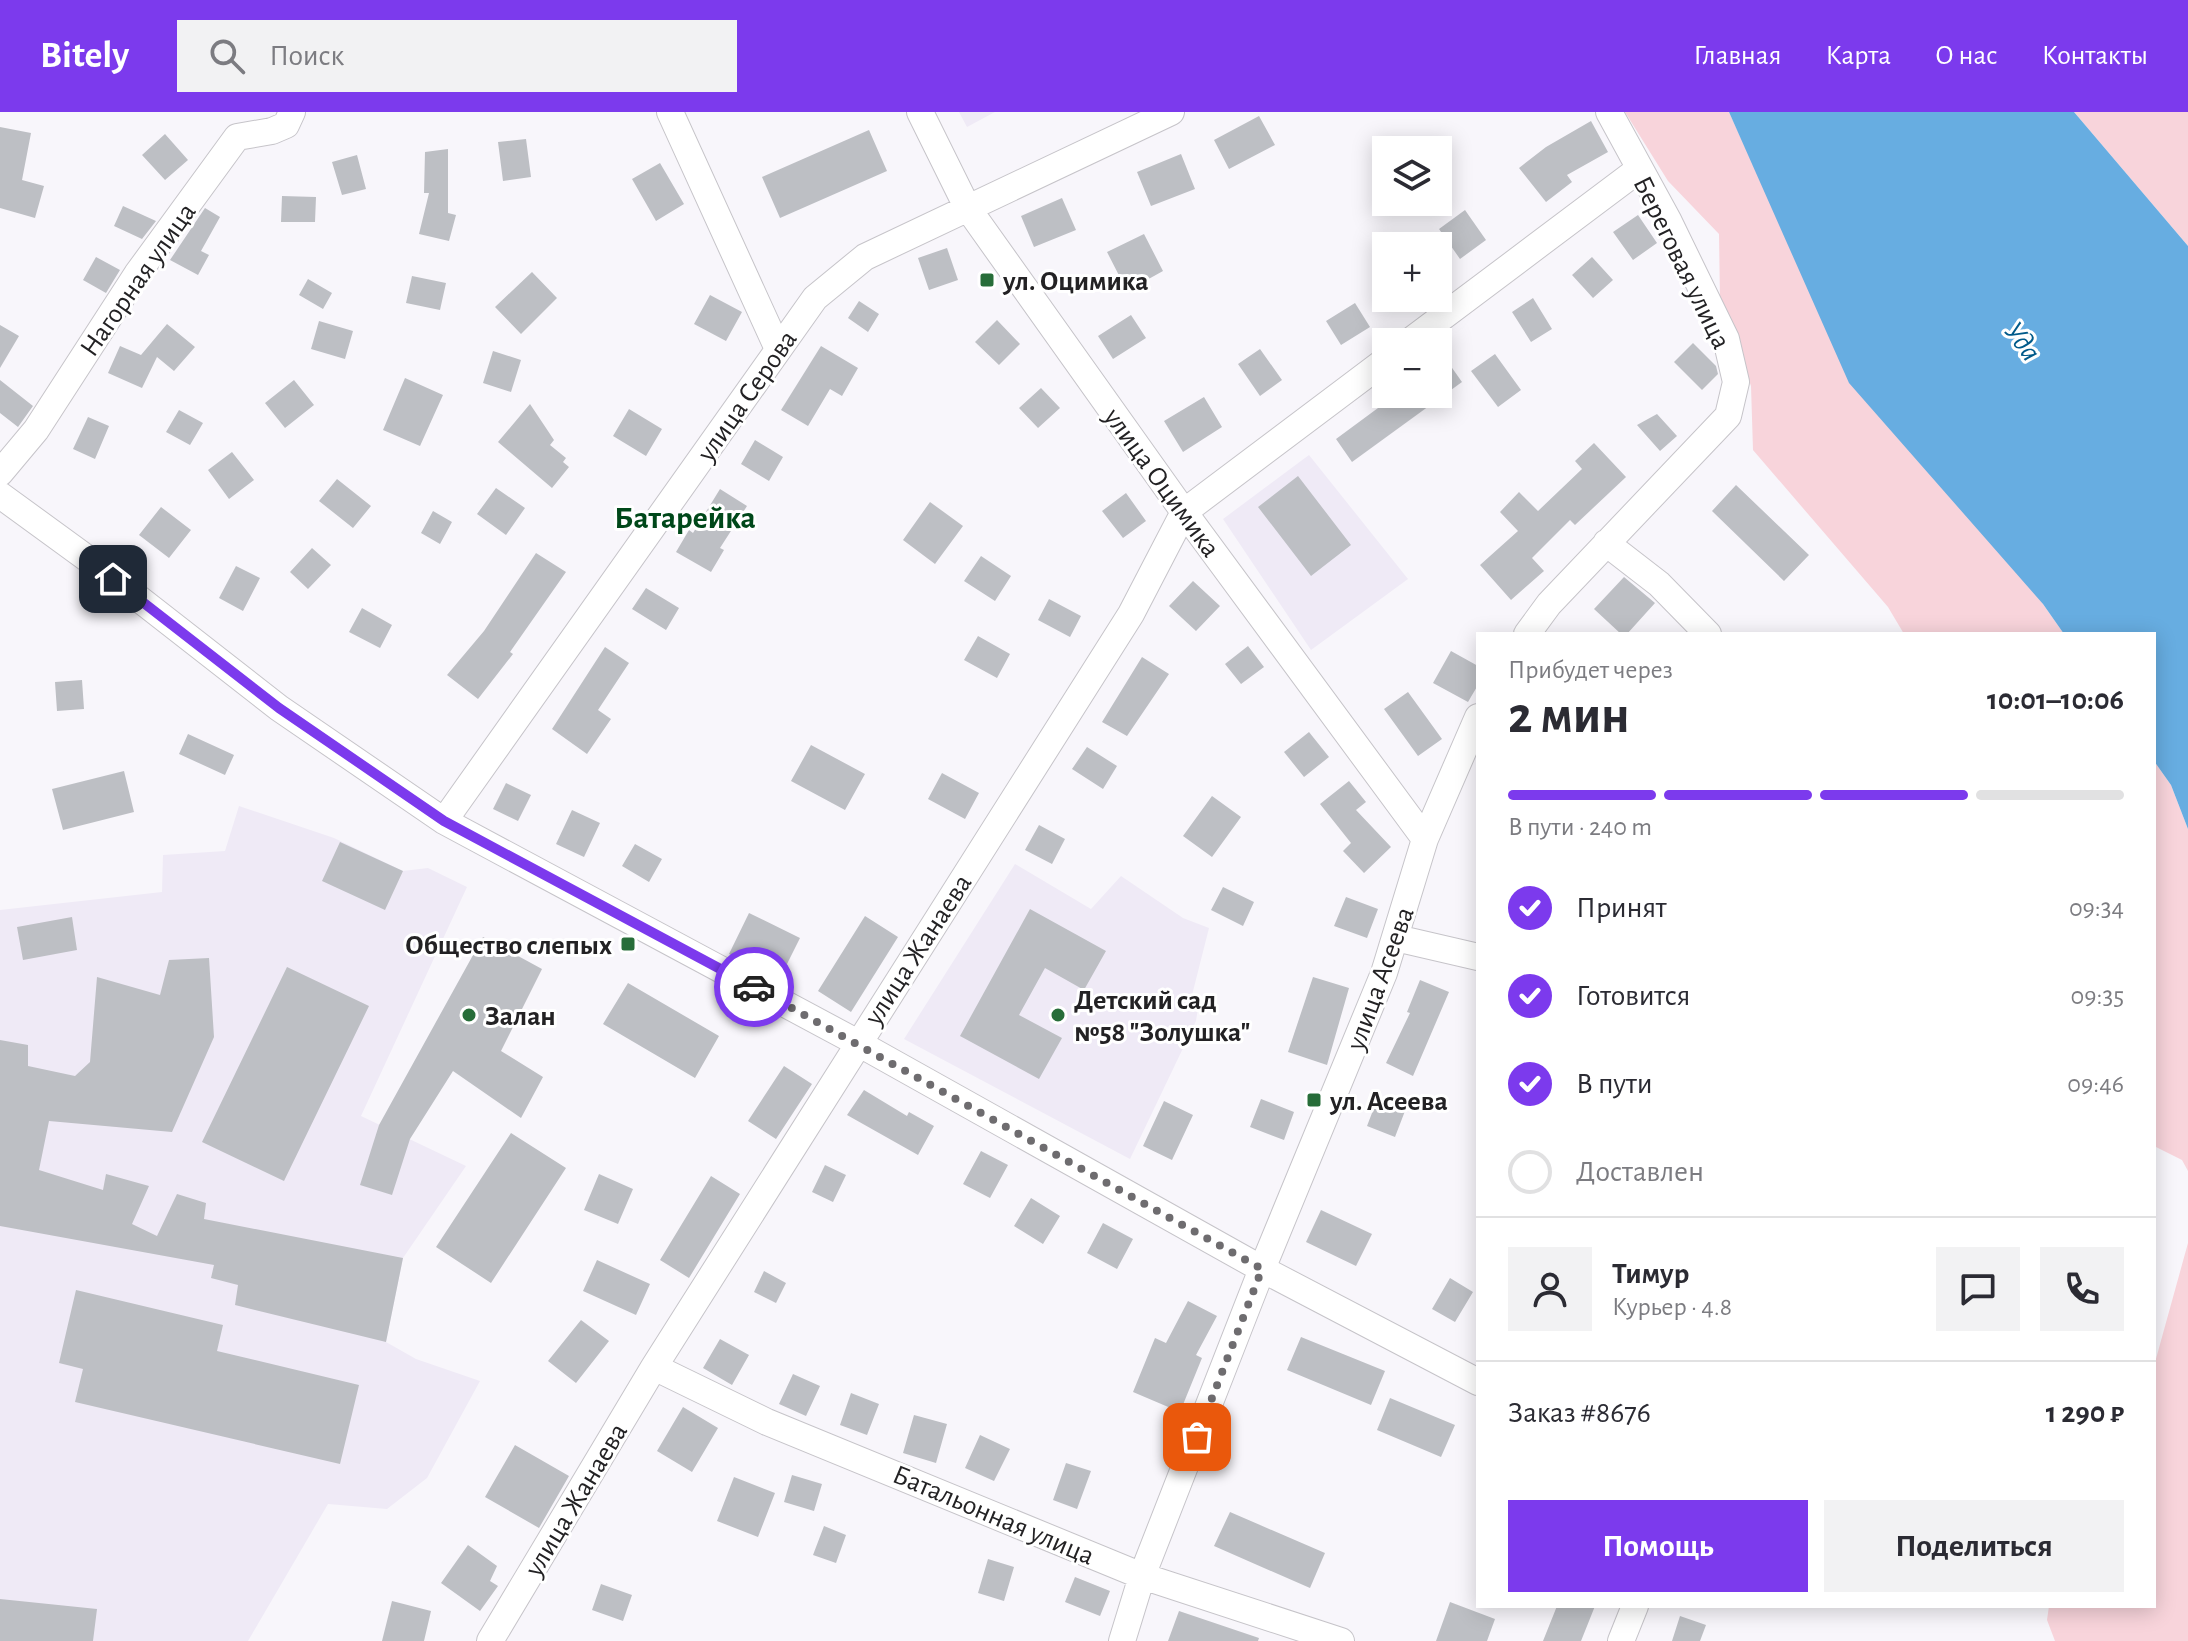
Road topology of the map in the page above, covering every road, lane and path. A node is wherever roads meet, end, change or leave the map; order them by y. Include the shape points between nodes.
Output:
1 (292, 112) edge
2 (670, 112) edge
3 (920, 112) edge
4 (1171, 112) edge
5 (1609, 112) edge
6 (1638, 170) junction
7 (967, 207) junction
8 (1428, 328) edge
9 (778, 349) junction
10 (1372, 371) edge
11 (0, 473) edge
12 (0, 495) edge
13 (1184, 512) junction
14 (1606, 543) junction
15 (1528, 632) edge
16 (1706, 632) edge
17 (1473, 745) edge
18 (444, 821) junction
19 (1425, 839) junction
20 (1396, 938) junction
21 (1476, 957) edge
22 (858, 1043) junction
23 (1262, 1269) junction
24 (654, 1367) junction
25 (1476, 1381) edge
26 (1142, 1576) junction
27 (1634, 1608) edge
28 (490, 1641) edge
29 (1122, 1641) edge
30 (1341, 1641) edge
31 (1621, 1641) edge

1 - 11 street, Нагорная улица via 286,125 237,137 137,274 36,430
2 - 9 street
3 - 7 street, улица Оцимика
4 - 7 street, улица Серова
5 - 6 street, Береговая улица
6 - 8 street
6 - 14 street, Береговая улица via 1726,339 1736,382 1728,416
7 - 9 street, улица Серова via 865,257 815,298
7 - 13 street, улица Оцимика
9 - 18 street, улица Серова
10 - 13 street, улица Жанаева
12 - 18 street via 279,708
13 - 19 street, улица Оцимика
13 - 22 street, улица Жанаева via 1131,614
14 - 15 street
14 - 16 street via 1659,584
17 - 19 street, улица Асеева
18 - 22 street
19 - 20 street, улица Асеева
20 - 21 street
20 - 23 street, улица Асеева
22 - 23 street
22 - 24 street, улица Жанаева
23 - 25 street
23 - 26 street, улица Асеева
24 - 26 street, Батальонная улица via 767,1422
24 - 28 street, улица Жанаева
26 - 29 street, улица Асеева
26 - 30 street, Батальонная улица
27 - 31 street

